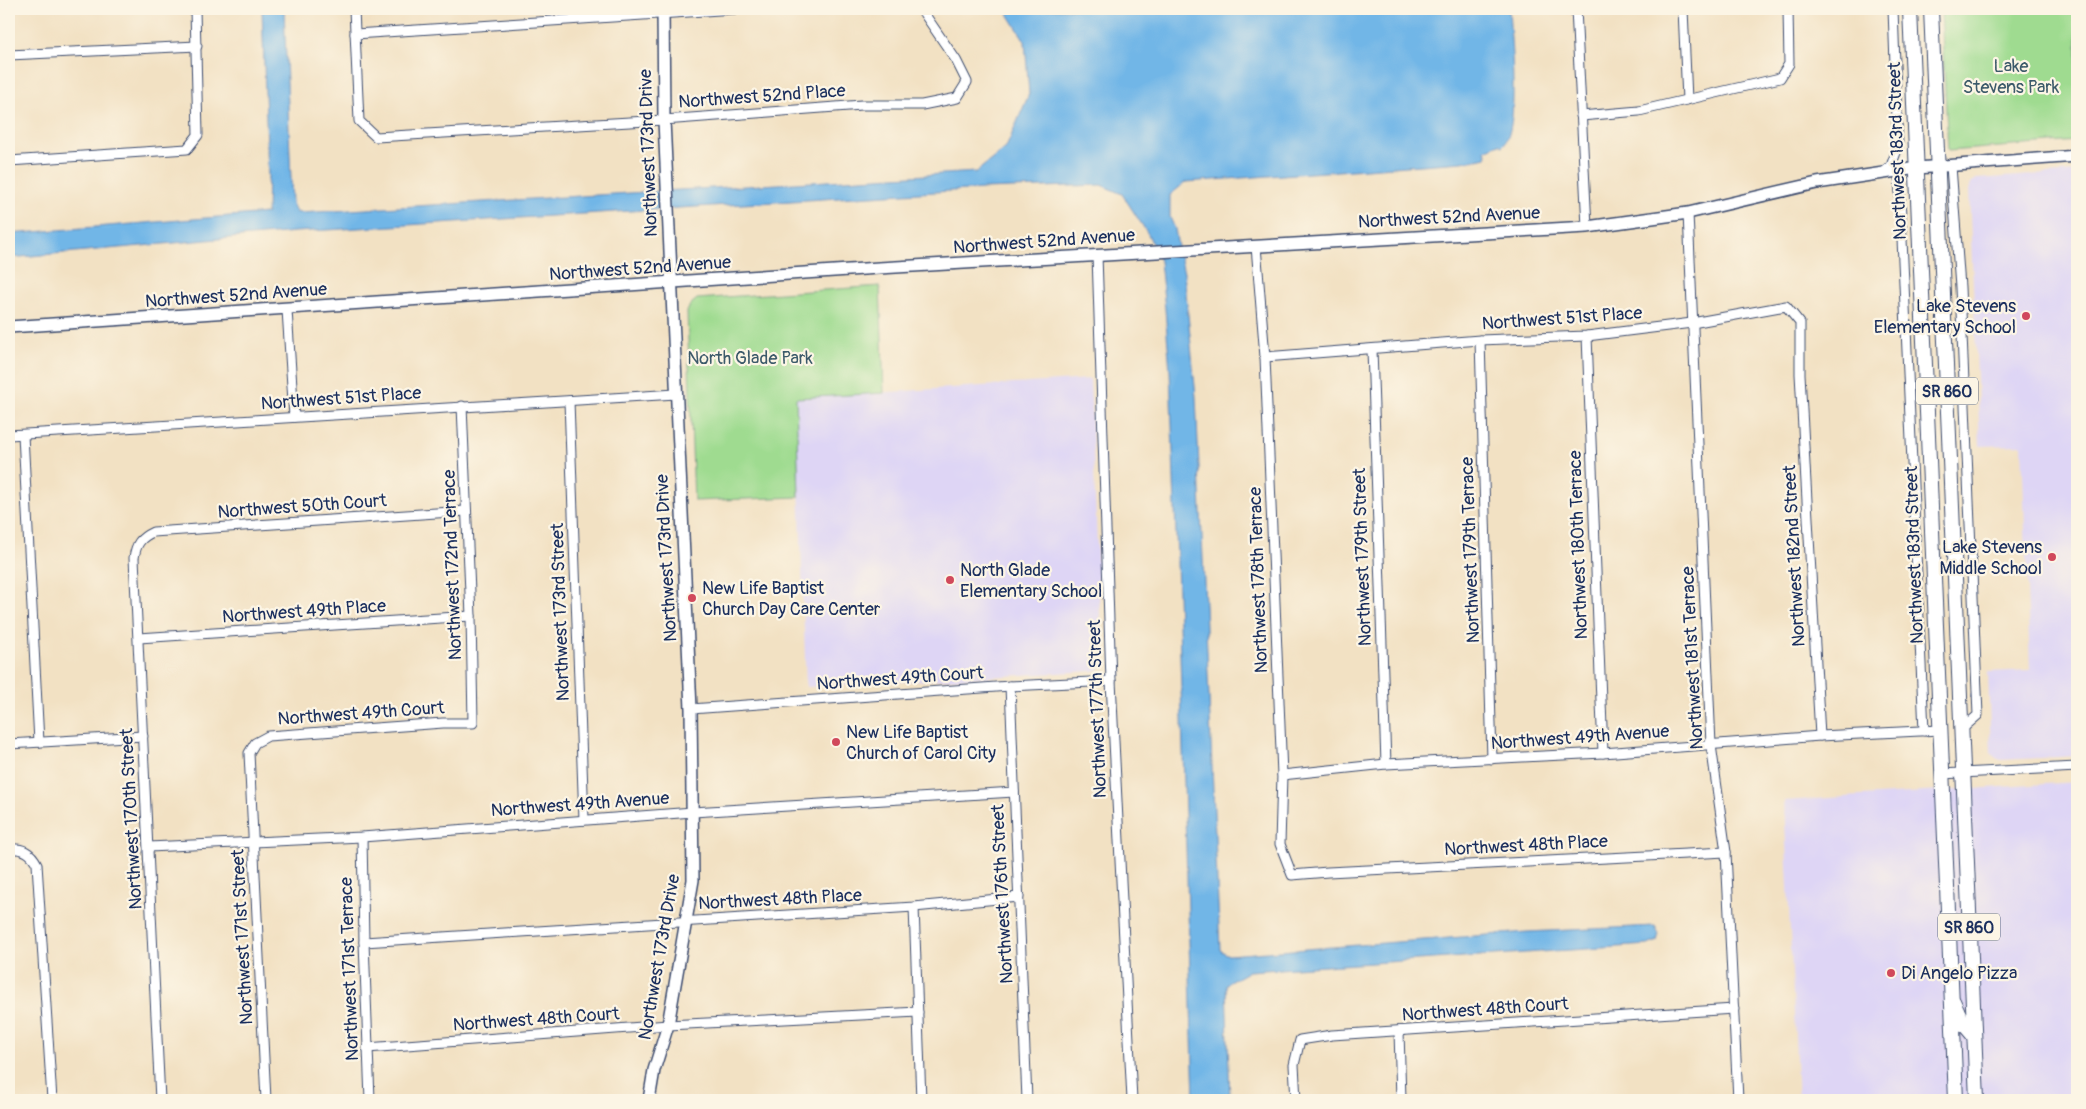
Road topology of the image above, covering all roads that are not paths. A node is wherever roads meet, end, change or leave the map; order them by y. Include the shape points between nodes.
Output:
1 (195, 9) edge
2 (354, 9) edge
3 (735, 9) edge
4 (921, 9) edge
5 (1576, 9) edge
6 (1683, 9) edge
7 (1788, 9) edge
8 (1893, 9) edge
9 (1910, 9) edge
10 (1931, 9) edge
11 (663, 11) edge
12 (355, 34) junction
13 (196, 46) junction
14 (9, 55) edge
15 (1688, 100) junction
16 (1581, 116) junction
17 (664, 120) junction
18 (2077, 156) edge
19 (9, 161) edge
20 (1944, 166) junction
21 (1917, 168) junction
22 (1899, 172) junction
23 (1881, 174) junction
24 (1688, 213) junction
25 (1587, 227) junction
26 (1256, 246) junction
27 (1098, 255) junction
28 (670, 283) junction
29 (287, 310) junction
30 (1692, 323) junction
31 (9, 327) edge
32 (1587, 336) junction
33 (1480, 340) junction
34 (1372, 349) junction
35 (1265, 357) junction
36 (1800, 374) joint
37 (676, 394) junction
38 (568, 401) junction
39 (462, 406) junction
40 (1926, 406) junction
41 (294, 417) junction
42 (23, 434) junction
43 (9, 436) edge
44 (1949, 437) junction
45 (1967, 441) junction
46 (466, 511) junction
47 (142, 537) joint
48 (471, 616) junction
49 (139, 638) junction
50 (1112, 681) junction
51 (1010, 686) junction
52 (691, 709) junction
53 (474, 723) joint
54 (1924, 730) junction
55 (1940, 730) junction
56 (1961, 730) junction
57 (143, 736) junction
58 (1820, 736) junction
59 (39, 742) junction
60 (9, 744) edge
61 (1711, 745) junction
62 (1603, 753) junction
63 (1492, 759) junction
64 (1386, 764) junction
65 (2077, 767) edge
66 (249, 773) joint
67 (1963, 773) junction
68 (1941, 774) junction
69 (1282, 775) junction
70 (1014, 792) junction
71 (693, 812) junction
72 (584, 820) junction
73 (362, 837) junction
74 (254, 843) junction
75 (149, 847) junction
76 (9, 849) edge
77 (1726, 852) junction
78 (1328, 872) joint
79 (1019, 897) junction
80 (914, 907) junction
81 (687, 921) junction
82 (364, 942) junction
83 (1950, 994) junction
84 (1734, 1009) junction
85 (918, 1012) junction
86 (668, 1026) junction
87 (1399, 1031) junction
88 (1974, 1036) junction
89 (367, 1048) junction
90 (1953, 1053) junction
91 (1976, 1080) junction
92 (52, 1100) edge
93 (160, 1100) edge
94 (266, 1100) edge
95 (370, 1100) edge
96 (649, 1100) edge
97 (921, 1100) edge
98 (1028, 1100) edge
99 (1132, 1100) edge
100 (1296, 1100) edge
101 (1401, 1100) edge
102 (1738, 1100) edge
103 (1956, 1100) edge
104 (1977, 1100) edge

1 - 13 street
2 - 12 street
3 - 11 street
4 - 17 street, Northwest 52nd Place via 967,82 957,98 922,104 862,105
5 - 16 street
6 - 15 street
7 - 15 street via 1789,64 1780,78
8 - 23 street via 1898,147 1890,166
9 - 21 main road, Northwest 183rd Street / SR 860
10 - 20 main road, SR 860
11 - 12 street
11 - 17 street, Northwest 173rd Drive
12 - 17 street, Northwest 52nd Place via 359,121 376,137
13 - 14 street
13 - 19 street via 198,135 187,149
15 - 16 street via 1639,111
16 - 25 street
17 - 28 street, Northwest 173rd Drive
18 - 20 street, Northwest 52nd Avenue
20 - 21 street, Northwest 52nd Avenue
20 - 44 main road, SR 860
20 - 45 street via 1960,287
21 - 22 street, Northwest 52nd Avenue
21 - 40 main road, Northwest 183rd Street / SR 860
22 - 23 street, Northwest 52nd Avenue
22 - 54 street
23 - 24 street, Northwest 52nd Avenue via 1816,183
24 - 25 street, Northwest 52nd Avenue
24 - 30 street, Northwest 181st Terrace
25 - 26 street, Northwest 52nd Avenue
26 - 27 street, Northwest 52nd Avenue
26 - 35 street, Northwest 178th Terrace
27 - 28 street, Northwest 52nd Avenue
27 - 50 street, Northwest 177th Street
28 - 29 street, Northwest 52nd Avenue
28 - 37 street, Northwest 173rd Drive
29 - 31 street, Northwest 52nd Avenue
29 - 41 street
30 - 32 street, Northwest 51st Place
30 - 36 street, Northwest 51st Place via 1786,306 1800,323
30 - 61 street, Northwest 181st Terrace
32 - 33 street, Northwest 51st Place
32 - 62 street, Northwest 180th Terrace
33 - 34 street, Northwest 51st Place
33 - 63 street, Northwest 179th Terrace
34 - 35 street, Northwest 51st Place
34 - 64 street, Northwest 179th Street
35 - 69 street, Northwest 178th Terrace
36 - 58 street, Northwest 182nd Street
37 - 38 street, Northwest 51st Place
37 - 52 street, Northwest 173rd Drive
38 - 39 street, Northwest 51st Place
38 - 72 street, Northwest 173rd Street
39 - 41 street, Northwest 51st Place
39 - 46 street, Northwest 172nd Terrace
40 - 44 main road via 1941,433
40 - 55 main road, Northwest 183rd Street / SR 860
41 - 42 street, Northwest 51st Place
42 - 43 street, Northwest 51st Place
42 - 59 street
44 - 45 street
44 - 56 main road, SR 860
45 - 56 street via 1978,715
46 - 47 street, Northwest 50th Court via 153,532
46 - 48 street, Northwest 172nd Terrace
47 - 49 street, Northwest 170th Street via 134,558
48 - 49 street, Northwest 49th Place
48 - 53 street, Northwest 172nd Terrace
49 - 57 street, Northwest 170th Street
50 - 51 street, Northwest 49th Court
50 - 99 street, Northwest 177th Street
51 - 52 street, Northwest 49th Court
51 - 70 street, Northwest 176th Street
52 - 71 street, Northwest 173rd Drive
53 - 66 street, Northwest 49th Court via 268,736 255,743 249,753
54 - 55 street, Northwest 49th Avenue
54 - 58 street, Northwest 49th Avenue
55 - 68 main road, Northwest 183rd Street / SR 860
56 - 67 main road, SR 860
57 - 59 street
57 - 75 street, Northwest 170th Street
58 - 61 street, Northwest 49th Avenue
59 - 60 street
61 - 62 street, Northwest 49th Avenue
61 - 77 street, Northwest 181st Terrace
62 - 63 street, Northwest 49th Avenue
63 - 64 street, Northwest 49th Avenue
64 - 69 street, Northwest 49th Avenue
65 - 67 street
66 - 74 street, Northwest 171st Street
67 - 68 street
67 - 88 main road, SR 860
68 - 83 main road, Northwest 183rd Street / SR 860
69 - 78 street, Northwest 178th Terrace via 1280,844 1292,875
70 - 71 street, Northwest 49th Avenue
70 - 79 street, Northwest 176th Street
71 - 72 street, Northwest 49th Avenue
71 - 81 street, Northwest 173rd Drive via 693,880
72 - 73 street, Northwest 49th Avenue
73 - 74 street, Northwest 49th Avenue
73 - 82 street, Northwest 171st Terrace
74 - 75 street, Northwest 49th Avenue
74 - 94 street, Northwest 171st Street
75 - 93 street, Northwest 170th Street
76 - 92 street via 26,851 37,864
77 - 78 street, Northwest 48th Place
77 - 84 street, Northwest 181st Terrace
79 - 80 street, Northwest 48th Place
79 - 98 street, Northwest 176th Street
80 - 81 street, Northwest 48th Place
80 - 85 street
81 - 82 street, Northwest 48th Place
81 - 86 street, Northwest 173rd Drive
82 - 89 street, Northwest 171st Terrace
83 - 88 main road via 1963,1022
83 - 90 main road, Northwest 183rd Street / SR 860
84 - 87 street, Northwest 48th Court
84 - 102 street, Northwest 181st Terrace
85 - 86 street, Northwest 48th Court
85 - 97 street
86 - 89 street, Northwest 48th Court
86 - 96 street, Northwest 173rd Drive via 654,1070
87 - 100 street, Northwest 48th Court via 1300,1040 1294,1065
87 - 101 street
88 - 91 main road, SR 860
89 - 95 street, Northwest 171st Terrace
90 - 91 main road via 1968,1062
90 - 103 main road, Northwest 183rd Street / SR 860
91 - 104 main road, SR 860

